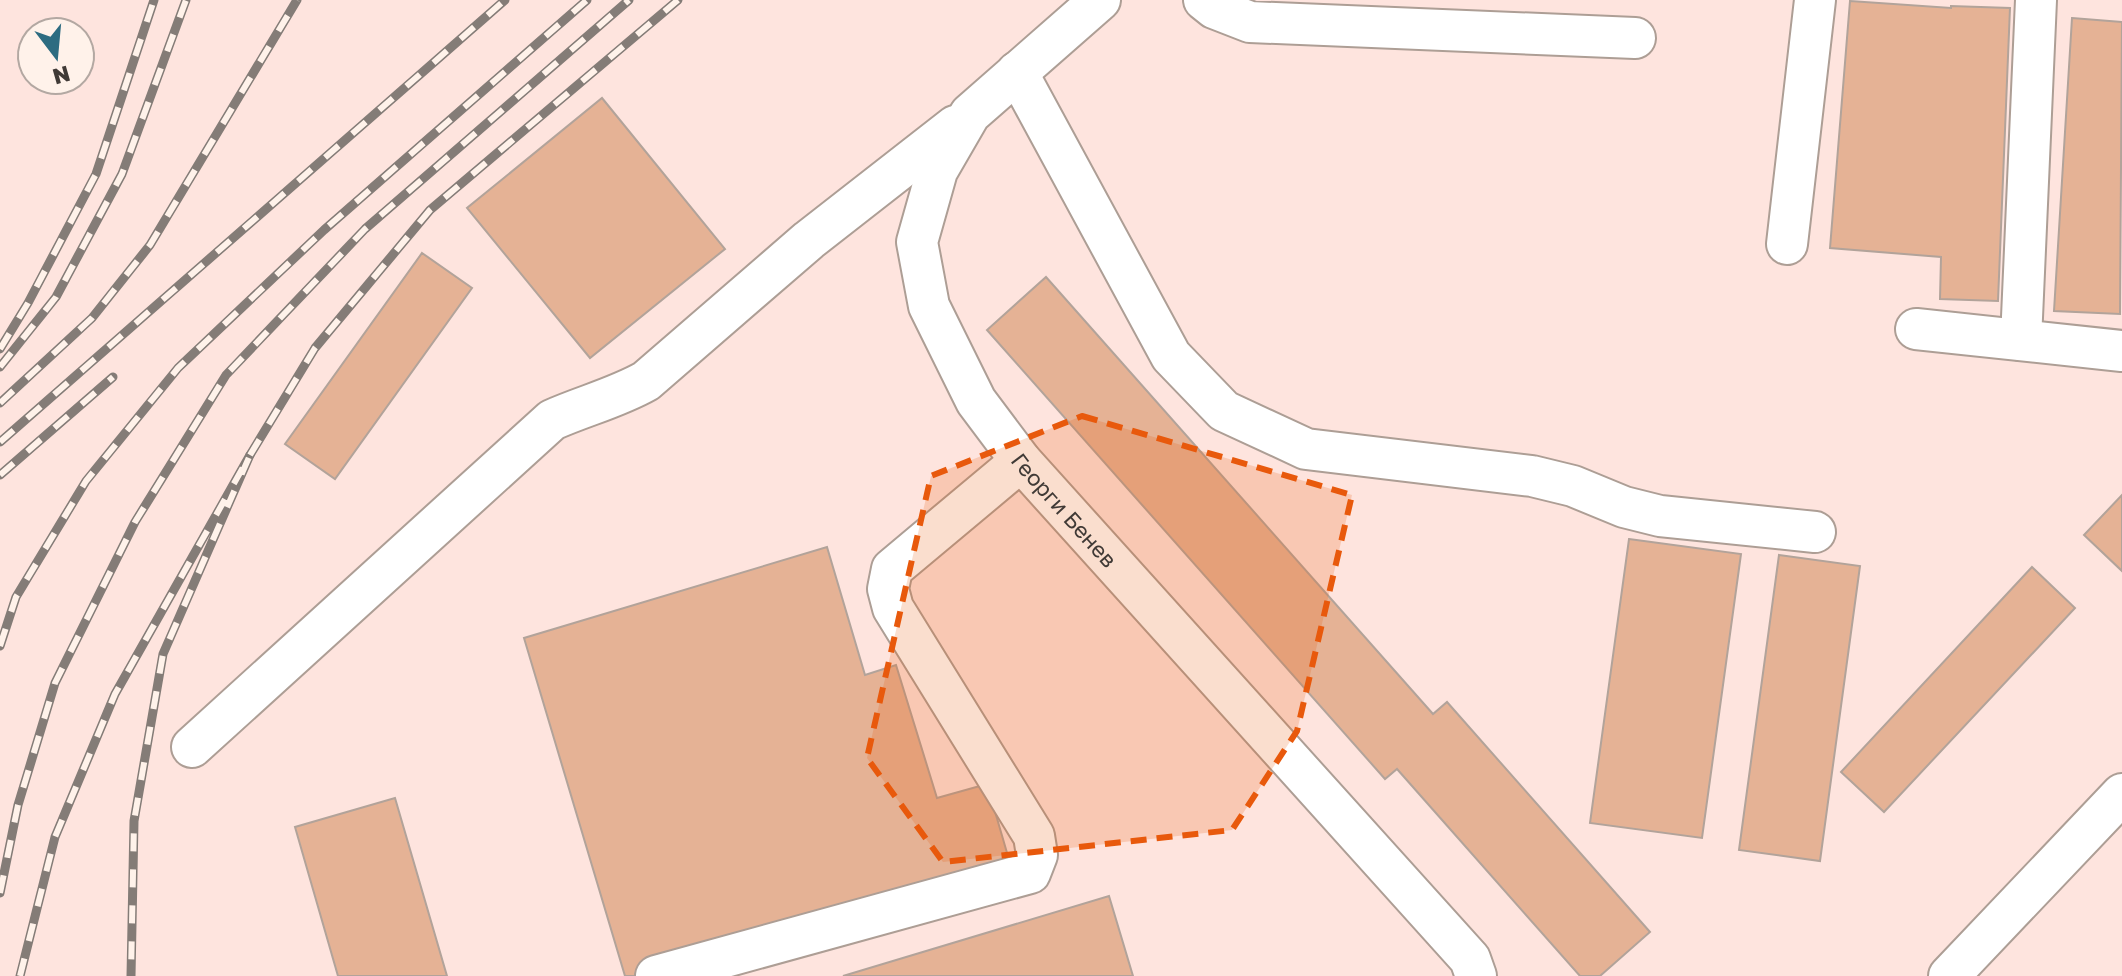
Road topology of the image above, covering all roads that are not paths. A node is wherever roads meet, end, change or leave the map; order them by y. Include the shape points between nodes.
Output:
1 (1100, 0) edge
2 (1204, 0) edge
3 (1815, 0) edge
4 (2036, 0) edge
5 (1635, 38) dead end
6 (1017, 72) junction
7 (970, 114) junction
8 (1787, 244) dead end
9 (1916, 329) dead end
10 (2021, 340) junction
11 (2122, 351) edge
12 (1021, 461) junction
13 (1815, 532) dead end
14 (192, 747) dead end
15 (2122, 794) edge
16 (656, 976) edge
17 (1476, 976) edge
18 (1949, 976) edge

1 - 6 street, Георги Бенев
2 - 5 street via 1250,22
3 - 8 street
4 - 10 street
6 - 7 street, Георги Бенев
6 - 13 street via 1171,356 1224,411 1306,449 1532,476 1660,516
7 - 12 street, Георги Бенев via 937,171 917,242 929,306 976,401
7 - 14 street via 809,240 646,381 552,420
9 - 10 street
10 - 11 street
12 - 16 street via 892,569 888,589 893,608 1034,836 1037,855 1030,873
12 - 17 street, Георги Бенев via 1470,959
15 - 18 street

